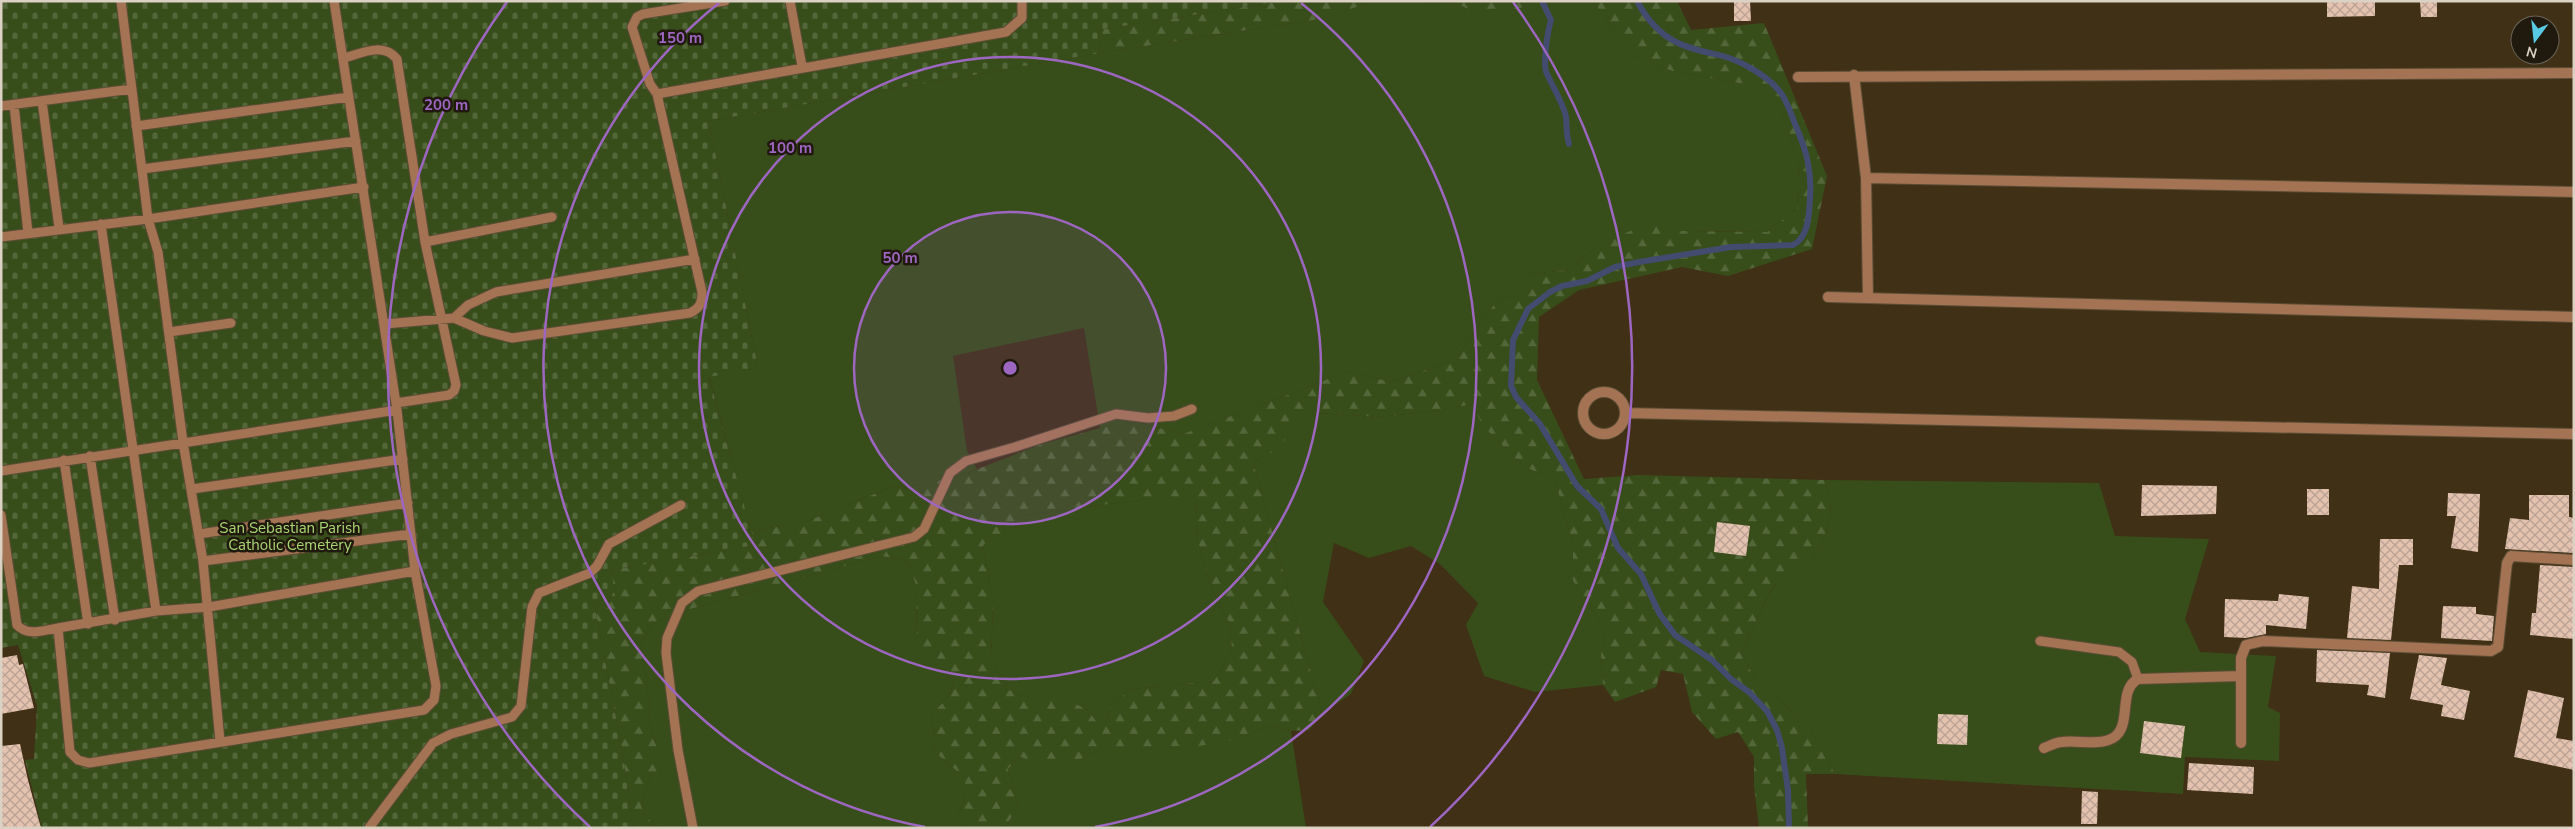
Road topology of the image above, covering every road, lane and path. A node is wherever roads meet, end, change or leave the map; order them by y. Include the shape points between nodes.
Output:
1 (121, 1) edge
2 (334, 1) edge
3 (725, 1) edge
4 (790, 1) edge
5 (1022, 1) edge
6 (344, 58) junction
7 (802, 66) junction
8 (2574, 73) edge
9 (1854, 75) junction
10 (1798, 77) dead end
11 (132, 88) junction
12 (657, 94) junction
13 (349, 96) junction
14 (42, 101) junction
15 (14, 104) junction
16 (1, 106) edge
17 (136, 126) junction
18 (356, 141) junction
19 (142, 169) junction
20 (1866, 178) junction
21 (364, 186) junction
22 (2574, 192) edge
23 (552, 217) dead end
24 (148, 219) junction
25 (101, 224) junction
26 (59, 228) junction
27 (28, 233) junction
28 (1, 236) edge
29 (425, 242) junction
30 (695, 260) junction
31 (1828, 297) dead end
32 (1868, 298) junction
33 (2574, 317) edge
34 (454, 318) junction
35 (442, 319) junction
36 (231, 323) dead end
37 (385, 324) junction
38 (169, 332) junction
39 (397, 406) junction
40 (1192, 409) dead end
41 (1626, 413) junction
42 (2574, 434) edge
43 (183, 442) junction
44 (133, 449) junction
45 (90, 456) junction
46 (403, 459) junction
47 (64, 460) junction
48 (1, 471) edge
49 (192, 489) junction
50 (408, 504) junction
51 (681, 505) dead end
52 (1, 515) edge
53 (199, 534) junction
54 (411, 534) junction
55 (2574, 560) edge
56 (203, 561) junction
57 (415, 571) junction
58 (209, 608) junction
59 (156, 611) junction
60 (115, 620) junction
61 (88, 624) junction
62 (58, 628) junction
63 (2040, 641) dead end
64 (2241, 676) junction
65 (2138, 680) junction
66 (220, 741) junction
67 (2241, 743) dead end
68 (2044, 748) dead end
69 (369, 828) edge
70 (693, 828) edge

1 - 11 lane
2 - 6 lane
3 - 12 lane via 643,14 633,21 632,33 650,84
4 - 7 lane
5 - 7 lane via 1022,18 1006,32
6 - 13 lane
6 - 29 lane via 380,49 391,52 397,60
7 - 12 lane
8 - 9 street
9 - 10 street
9 - 20 street
11 - 14 lane
11 - 17 lane
12 - 30 lane
13 - 17 lane
13 - 18 lane
14 - 15 lane
14 - 26 lane
15 - 16 lane
15 - 27 lane
17 - 19 lane
18 - 19 lane
18 - 21 lane
19 - 24 lane
20 - 22 street
20 - 32 street
21 - 24 lane
21 - 37 lane
23 - 29 lane
24 - 25 lane
24 - 38 lane via 158,252
25 - 26 lane
25 - 44 lane
26 - 27 lane
27 - 28 lane
29 - 35 lane
30 - 34 lane via 496,292 468,305
30 - 34 lane via 702,302 690,313 512,338 484,331
31 - 32 street
32 - 33 street
34 - 35 lane
35 - 37 lane
35 - 39 lane via 456,385 454,391 449,395
36 - 38 lane
37 - 39 lane
38 - 43 lane
39 - 43 lane
39 - 46 lane
40 - 70 lane via 1174,416 1148,418 1116,414 966,461 950,473 924,529 914,537 698,591 682,603 667,638 666,653 678,750
41 - 41 street via 1619,397 1602,391 1587,399 1582,413 1588,428 1603,434 1619,428
41 - 42 street
43 - 44 lane
43 - 49 lane
44 - 45 lane
44 - 59 lane
45 - 47 lane
45 - 60 lane
46 - 49 lane
46 - 50 lane
47 - 48 lane
47 - 61 lane
49 - 53 lane
50 - 53 lane
50 - 54 lane
51 - 69 lane via 609,544 590,573 539,593 532,607 521,706 512,717 451,734 433,744
52 - 62 lane via 17,625 23,631 31,632
53 - 56 lane
54 - 56 lane
54 - 57 lane
55 - 64 street via 2511,556 2507,562 2498,647 2491,651 2263,641 2246,645 2241,658
56 - 58 lane
57 - 58 lane
57 - 66 lane via 436,686 434,700 424,710
58 - 59 lane
58 - 66 lane
59 - 60 lane
60 - 61 lane
61 - 62 lane
62 - 66 lane via 70,752 78,760 89,763
63 - 65 lane via 2119,652 2132,662
64 - 65 street
64 - 67 street
65 - 68 street via 2133,682 2128,692 2120,732 2112,739 2060,742

